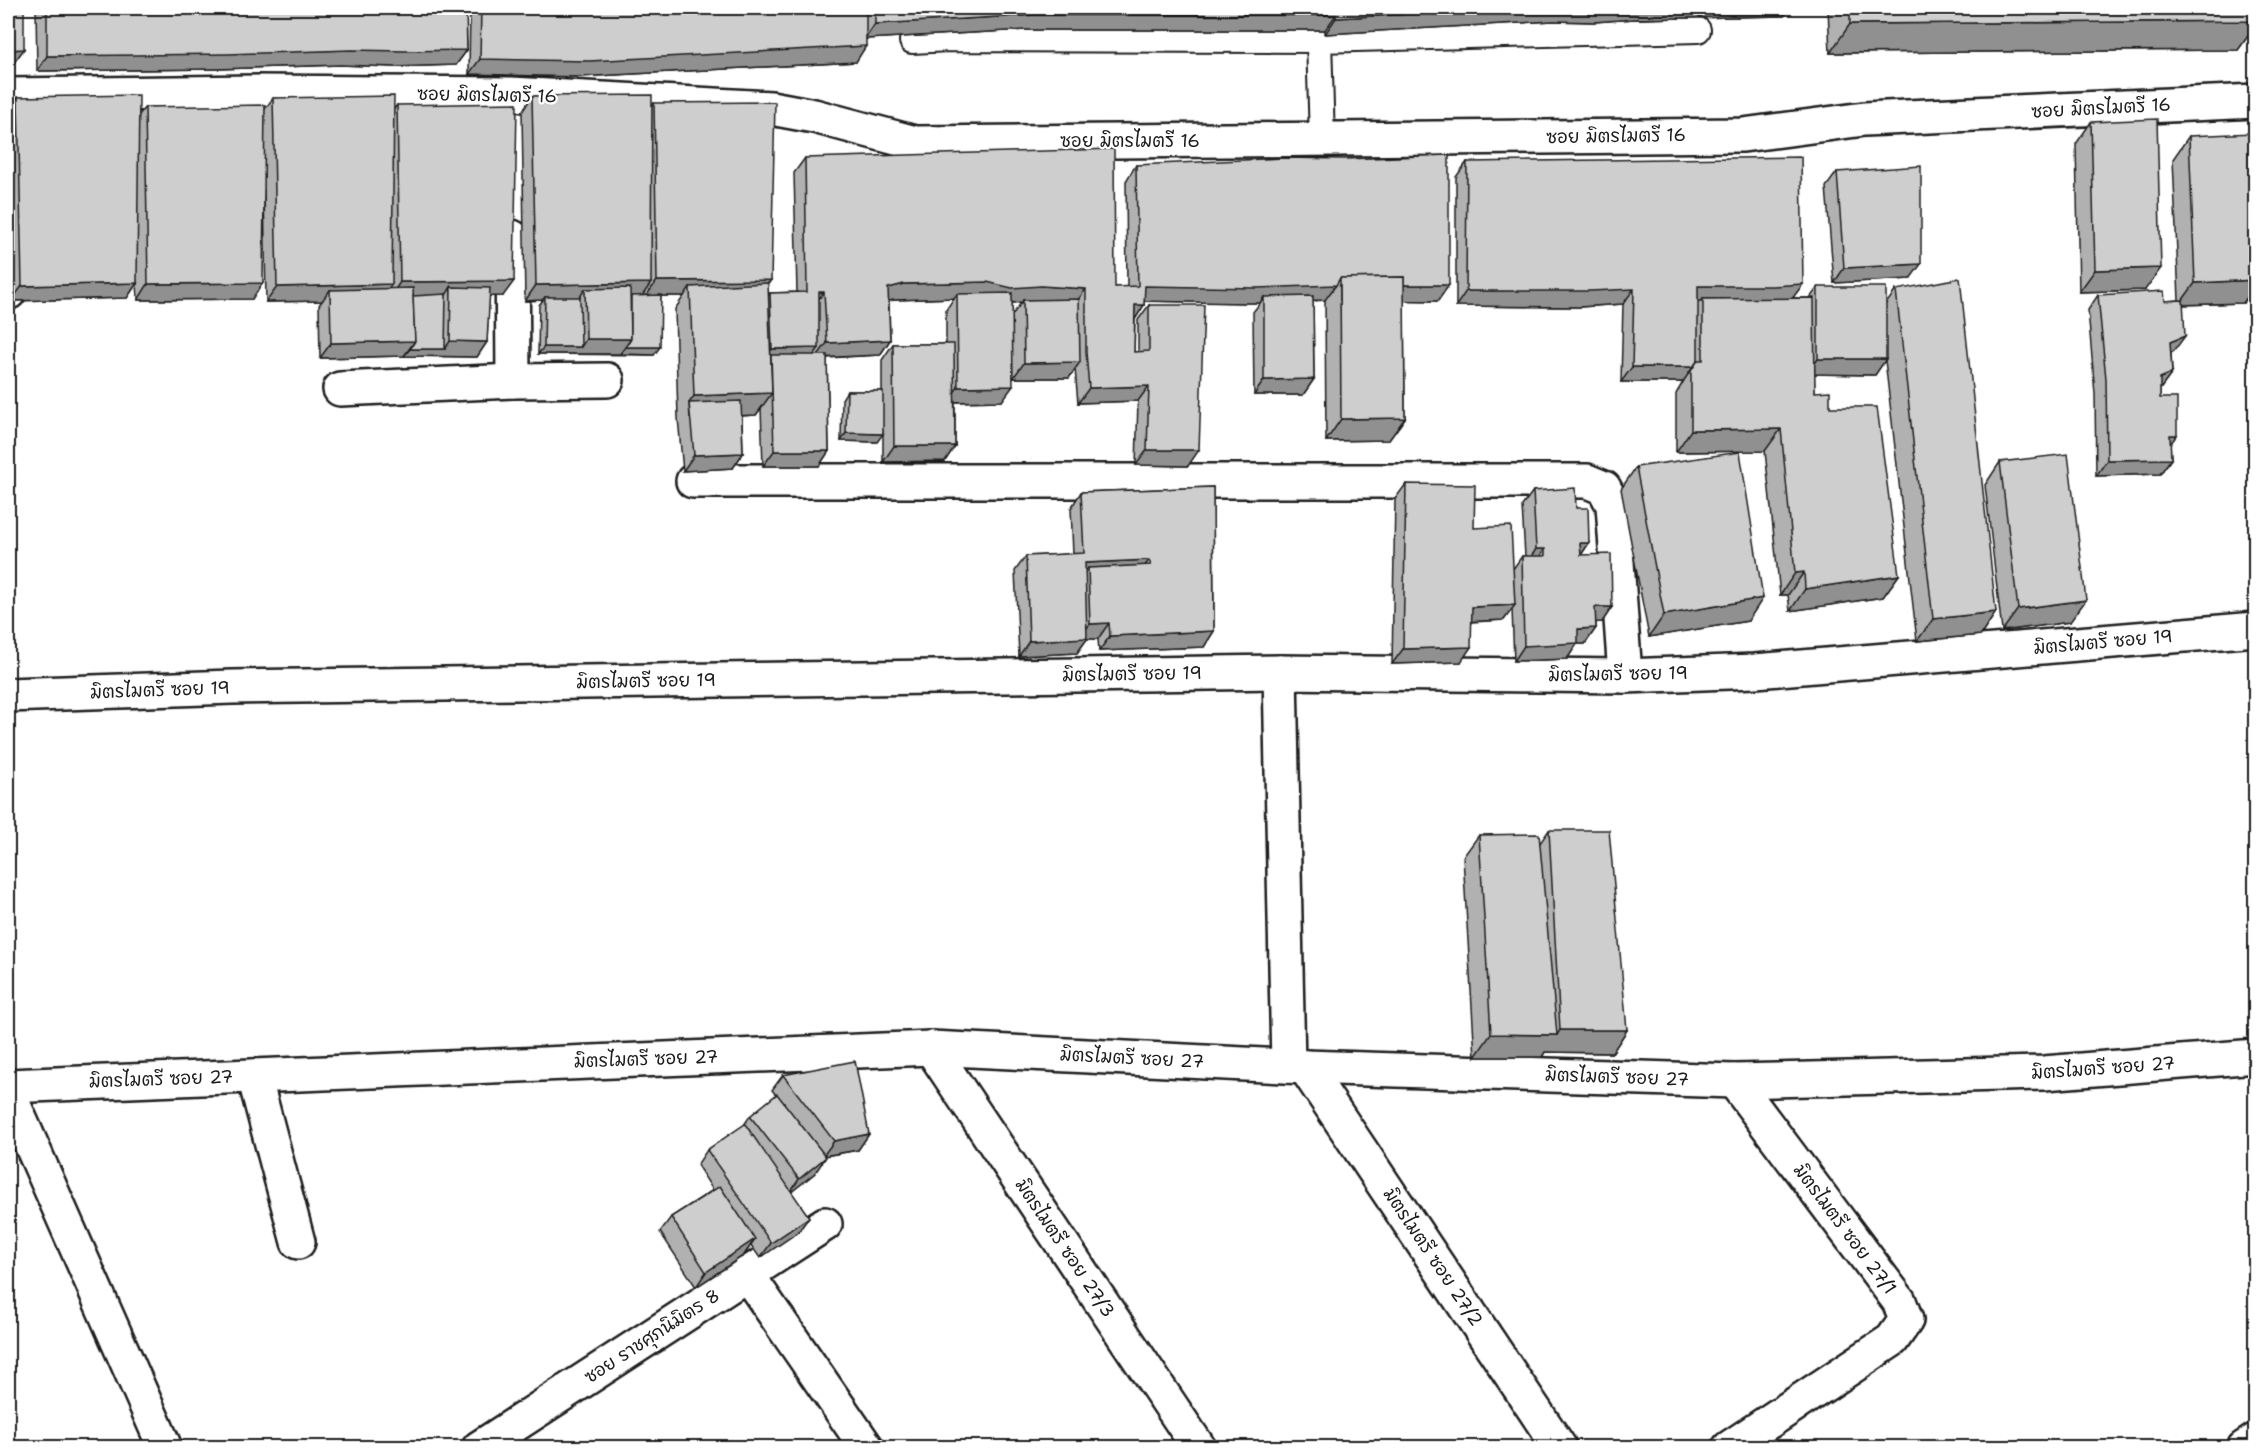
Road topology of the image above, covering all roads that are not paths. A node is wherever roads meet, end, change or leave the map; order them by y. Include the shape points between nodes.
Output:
1 (1698, 30) dead end
2 (1319, 40) junction
3 (912, 41) edge
4 (8, 95) edge
5 (2256, 101) edge
6 (771, 108) junction
7 (1322, 140) junction
8 (770, 144) edge
9 (512, 202) edge
10 (8, 239) edge
11 (9, 292) edge
12 (607, 380) dead end
13 (513, 381) junction
14 (340, 389) dead end
15 (693, 481) dead end
16 (2256, 629) edge
17 (1280, 672) junction
18 (1625, 676) junction
19 (8, 695) edge
20 (932, 1048) junction
21 (2256, 1056) edge
22 (1297, 1067) junction
23 (254, 1076) junction
24 (1734, 1081) junction
25 (8, 1086) edge
26 (8, 1092) edge
27 (825, 1224) dead end
28 (298, 1242) dead end
29 (747, 1274) junction
30 (2256, 1440) edge
31 (493, 1444) edge
32 (165, 1448) edge
33 (867, 1448) edge
34 (1199, 1448) edge
35 (1560, 1448) edge
36 (1729, 1448) edge
37 (2244, 1448) edge

1 - 2 lane
2 - 3 lane
2 - 7 lane
4 - 6 street, ซอย มิตรไมตรี 16 via 258,104
5 - 7 street, ซอย มิตรไมตรี 16 via 1864,119 1743,135
6 - 7 street, ซอย มิตรไมตรี 16 via 915,143
6 - 8 street
9 - 13 street
10 - 11 street
12 - 13 street
13 - 14 street
15 - 18 street via 1587,481 1604,488 1613,505
16 - 18 street, มิตรไมตรี ซอย 19 via 1755,671
17 - 18 street, มิตรไมตรี ซอย 19
17 - 19 street, มิตรไมตรี ซอย 19 via 244,687
17 - 22 street
20 - 22 street, มิตรไมตรี ซอย 27
20 - 23 street, มิตรไมตรี ซอย 27
20 - 34 street, มิตรไมตรี ซอย 27/3
21 - 24 street, มิตรไมตรี ซอย 27 via 2044,1073
22 - 24 street, มิตรไมตรี ซอย 27
22 - 35 street, มิตรไมตรี ซอย 27/2
23 - 25 street, มิตรไมตรี ซอย 27
23 - 28 street
24 - 36 street, มิตรไมตรี ซอย 27/1 via 1899,1301 1906,1320 1892,1340
26 - 32 street
27 - 29 street, ซอย ราชศุภนิมิตร 8
29 - 31 street, ซอย ราชศุภนิมิตร 8
29 - 33 street
30 - 37 street

